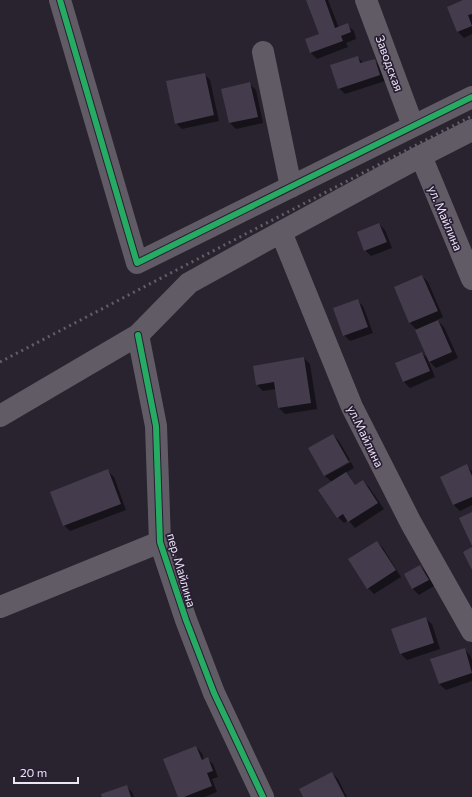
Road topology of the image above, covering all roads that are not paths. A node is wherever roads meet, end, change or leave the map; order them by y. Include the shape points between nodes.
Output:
1 (60, 0) edge
2 (366, 0) edge
3 (263, 52) dead end
4 (472, 97) edge
5 (413, 126) junction
6 (472, 130) edge
7 (421, 156) junction
8 (291, 187) junction
9 (281, 232) junction
10 (472, 279) edge
11 (138, 335) junction
12 (0, 416) edge
13 (160, 542) junction
14 (0, 607) edge
15 (472, 631) edge
16 (264, 797) edge

1 - 8 street via 137,263
2 - 5 street, Заводская
3 - 8 street
4 - 5 street
5 - 8 street
6 - 7 street
7 - 9 street
7 - 10 street, ул. Майлина
9 - 11 street via 189,284
9 - 15 street, ул.Майлина via 352,407 411,524
11 - 12 street
11 - 13 street, пер. Майлина via 156,426
13 - 14 street
13 - 16 street, пер. Майлина via 214,693

